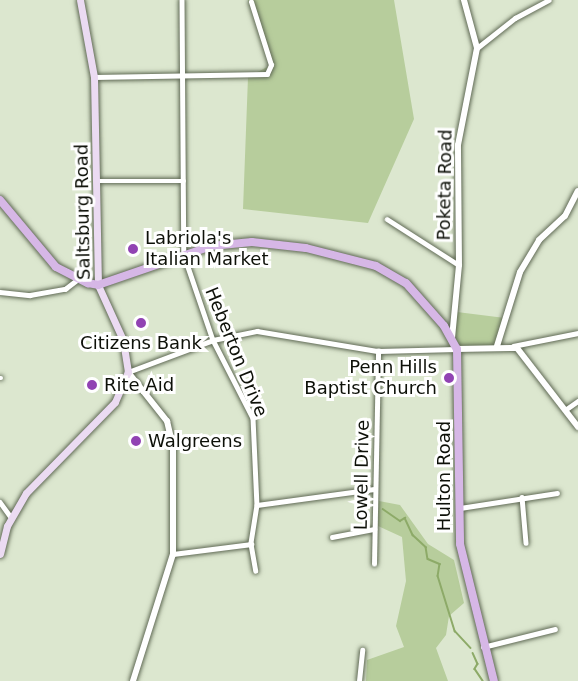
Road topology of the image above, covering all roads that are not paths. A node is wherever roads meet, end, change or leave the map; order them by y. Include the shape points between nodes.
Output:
1 (80, 0) edge
2 (182, 0) edge
3 (464, 0) edge
4 (545, 0) edge
5 (251, 2) dead end
6 (477, 48) junction
7 (94, 77) junction
8 (184, 78) junction
9 (97, 182) junction
10 (184, 182) junction
11 (578, 191) edge
12 (0, 200) edge
13 (575, 203) edge
14 (387, 219) dead end
15 (184, 255) junction
16 (459, 265) junction
17 (77, 280) junction
18 (98, 285) junction
19 (0, 292) edge
20 (578, 333) edge
21 (452, 338) junction
22 (213, 340) junction
23 (497, 346) junction
24 (513, 346) junction
25 (457, 349) junction
26 (378, 351) junction
27 (128, 372) junction
28 (578, 401) edge
29 (565, 410) junction
30 (578, 427) edge
31 (374, 489) junction
32 (557, 493) dead end
33 (522, 497) junction
34 (0, 502) edge
35 (257, 505) junction
36 (460, 508) junction
37 (11, 517) junction
38 (374, 529) junction
39 (332, 537) dead end
40 (526, 543) dead end
41 (251, 544) junction
42 (0, 554) edge
43 (173, 554) junction
44 (374, 564) dead end
45 (256, 571) dead end
46 (555, 630) dead end
47 (483, 647) junction
48 (362, 650) dead end
49 (133, 681) edge
50 (359, 681) edge
51 (494, 681) edge

1 - 7 main road, Saltsburg Road
2 - 8 street, Heberton Drive
3 - 6 street, Poketa Road
4 - 6 street
5 - 8 street via 269,55 270,70 259,77
6 - 16 street, Poketa Road via 458,145
7 - 8 street
7 - 9 main road, Saltsburg Road
8 - 10 street, Heberton Drive
9 - 10 street
9 - 18 main road, Saltsburg Road
10 - 15 street, Heberton Drive
11 - 13 street
12 - 17 main road via 45,256
13 - 23 street via 539,240 520,272
14 - 16 street
15 - 18 main road, Hulton Road
15 - 21 main road, Hulton Road via 211,246 252,242 306,248 376,266 406,283
15 - 22 street, Heberton Drive
16 - 21 street, Poketa Road
17 - 18 main road
17 - 19 street via 65,289 30,295
18 - 27 main road, Saltsburg Road via 123,340
20 - 24 street
21 - 25 main road, Hulton Road
22 - 26 street via 257,331
22 - 27 street
22 - 35 street, Heberton Drive via 253,418
23 - 24 street
23 - 25 street
24 - 29 street via 528,358
25 - 26 street
25 - 36 main road, Hulton Road
26 - 31 street, Lowell Drive
27 - 37 main road via 115,402 32,486
27 - 43 street via 154,401 169,430 173,448
28 - 29 street
29 - 30 street
31 - 35 street
31 - 38 street, Lowell Drive
32 - 33 street
33 - 36 street
33 - 40 street
34 - 37 street
35 - 41 street, Heberton Drive
36 - 47 main road, Hulton Road via 462,556
37 - 42 main road
38 - 39 street
38 - 44 street, Lowell Drive
41 - 43 street
41 - 45 street, Heberton Drive
43 - 49 street
46 - 47 street
47 - 51 main road, Hulton Road
48 - 50 street

